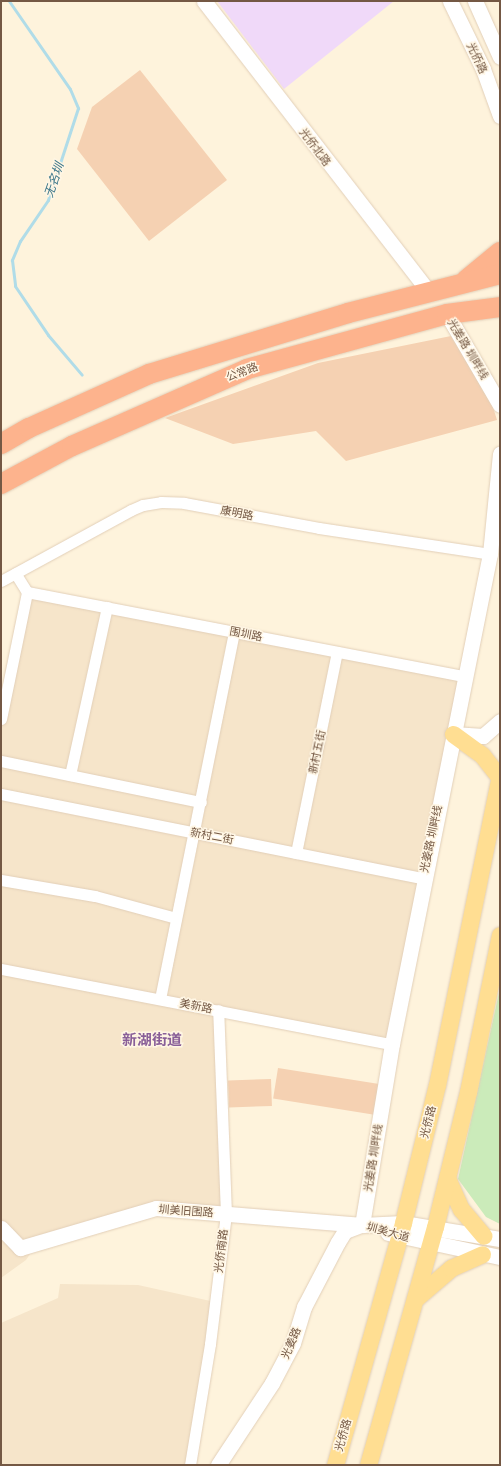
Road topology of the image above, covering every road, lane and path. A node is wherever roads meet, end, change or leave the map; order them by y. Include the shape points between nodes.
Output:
1 (204, 1) edge
2 (450, 1) edge
3 (475, 1) edge
4 (500, 57) edge
5 (500, 116) edge
6 (500, 252) edge
7 (500, 274) edge
8 (463, 282) junction
9 (428, 291) junction
10 (500, 307) edge
11 (480, 311) junction
12 (447, 314) junction
13 (500, 320) edge
14 (500, 405) edge
15 (1, 444) edge
16 (500, 453) edge
17 (1, 484) edge
18 (490, 554) junction
19 (15, 573) junction
20 (1, 581) edge
21 (27, 592) junction
22 (107, 607) junction
23 (234, 632) junction
24 (337, 652) junction
25 (465, 676) junction
26 (1, 719) edge
27 (500, 721) edge
28 (453, 734) junction
29 (1, 761) edge
30 (70, 775) junction
31 (500, 776) edge
32 (1, 794) edge
33 (201, 802) junction
34 (194, 832) junction
35 (296, 853) junction
36 (423, 878) junction
37 (1, 880) edge
38 (176, 918) junction
39 (500, 935) edge
40 (1, 969) edge
41 (160, 999) junction
42 (218, 1010) junction
43 (392, 1044) junction
44 (447, 1178) junction
45 (226, 1214) junction
46 (362, 1225) junction
47 (1, 1228) edge
48 (401, 1230) junction
49 (433, 1234) junction
50 (492, 1238) edge
51 (482, 1254) junction
52 (500, 1257) edge
53 (415, 1299) junction
54 (190, 1465) edge
55 (218, 1465) edge
56 (335, 1465) edge
57 (368, 1465) edge

1 - 9 street, 光侨北路
2 - 5 street, 光侨路 via 483,69
3 - 4 street, 光侨路
6 - 8 highway
7 - 8 highway
8 - 9 highway
9 - 15 highway via 246,343 149,374 29,428
10 - 11 highway, 公常路
11 - 12 highway, 公常路
11 - 13 highway
12 - 14 street, 光姜路 圳畔线
12 - 17 highway, 公常路 via 247,369 72,446
16 - 18 street, 光姜路 圳畔线
18 - 19 street, 康明路 via 318,528 184,503 161,502 143,504
18 - 25 street, 光姜路 圳畔线
19 - 20 street, 康明路
19 - 21 street
21 - 22 street, 围圳路
21 - 26 street
22 - 23 street, 围圳路
22 - 30 street
23 - 24 street, 围圳路
23 - 33 street
24 - 25 street, 围圳路
24 - 35 street, 新村五街
25 - 28 street, 光姜路 圳畔线
27 - 28 street via 483,736
28 - 31 main road via 482,755
28 - 36 street, 光姜路 圳畔线
29 - 30 street
30 - 33 street
31 - 48 main road, 光侨路 via 437,1085
32 - 34 street, 新村二街
33 - 34 street
34 - 35 street, 新村二街
34 - 38 street
35 - 36 street, 新村二街
36 - 43 street, 光姜路 圳畔线
37 - 38 street via 95,896
38 - 41 street
39 - 44 main road via 468,1092
40 - 41 street, 美新路
41 - 42 street, 美新路
42 - 43 street, 美新路
42 - 45 street, 光侨南路
43 - 46 street, 光姜路 圳畔线
44 - 49 main road
44 - 50 main road via 462,1210
45 - 46 street, 圳美旧围路
45 - 47 street, 圳美旧围路 via 156,1208 20,1248
45 - 54 street, 光侨南路 via 210,1344
46 - 48 street, 圳美大道
46 - 55 street, 光姜路 via 345,1231 338,1242 304,1307 290,1350 272,1383
48 - 49 street, 圳美大道
48 - 56 main road, 光侨路
49 - 50 street, 圳美大道
49 - 51 street, 圳美大道
49 - 53 main road
51 - 52 street, 圳美大道
51 - 53 main road via 450,1268
53 - 57 main road

